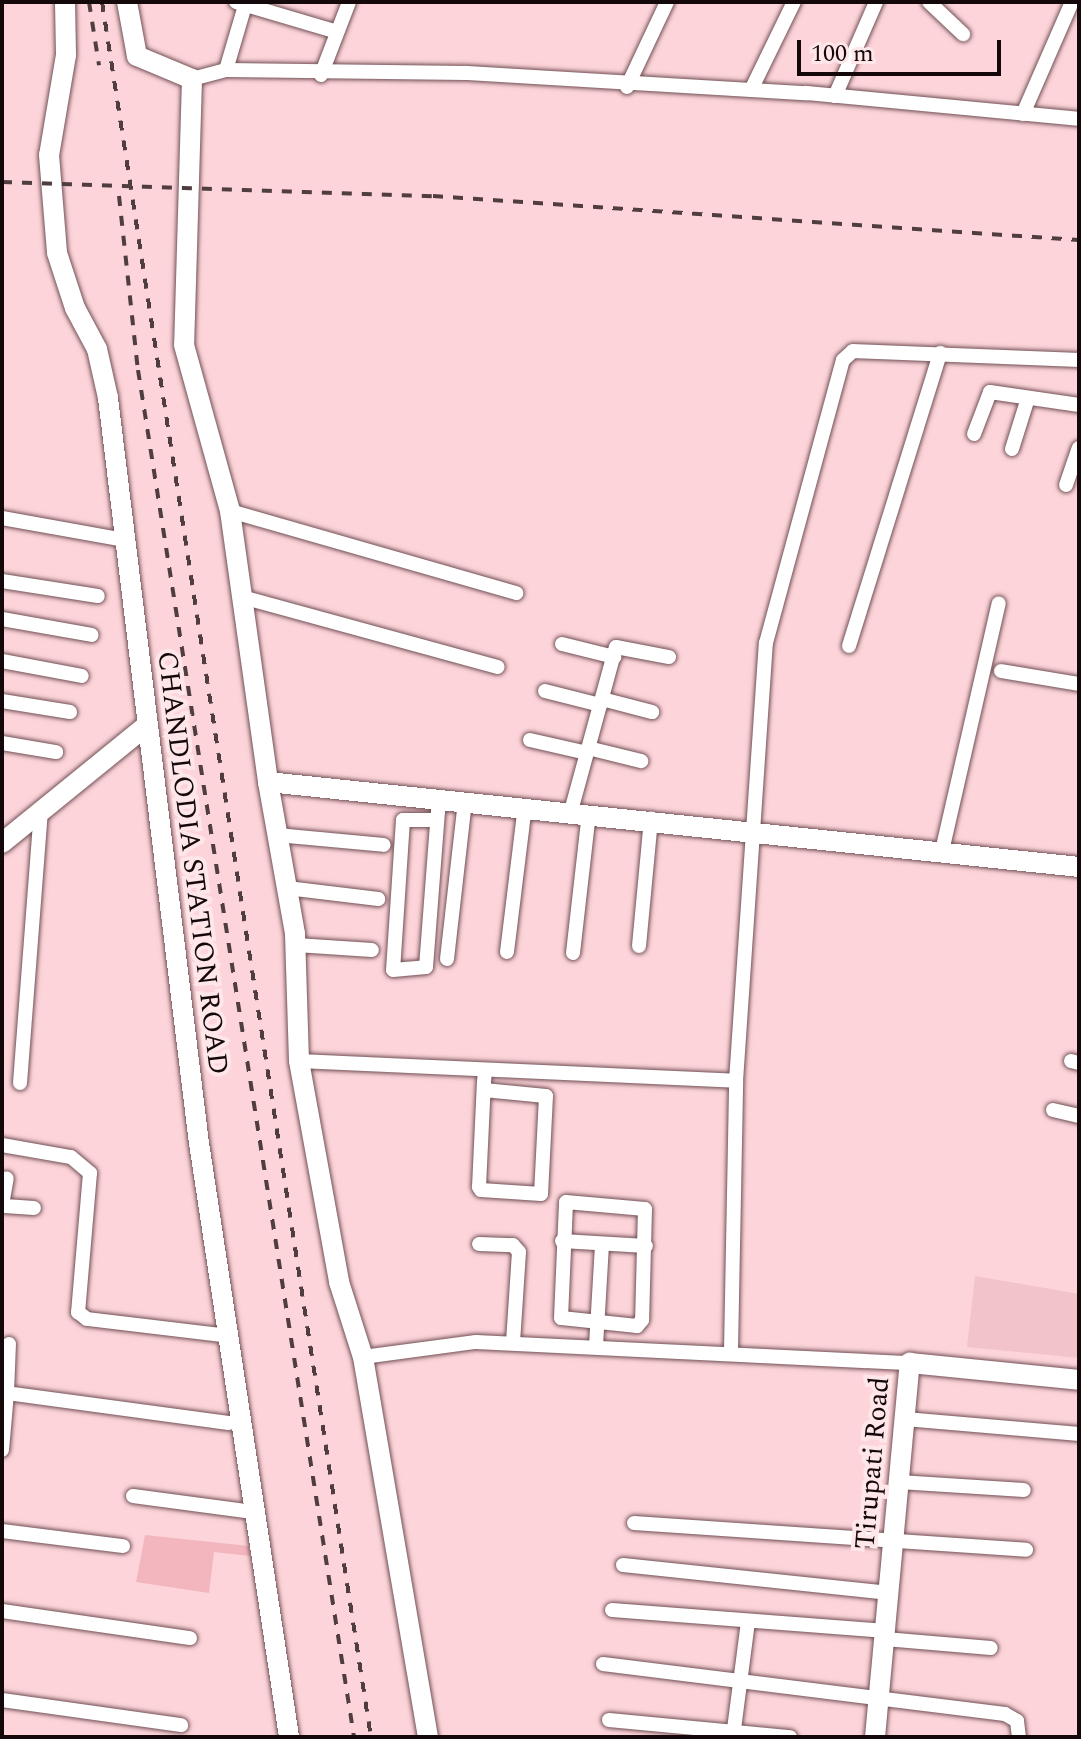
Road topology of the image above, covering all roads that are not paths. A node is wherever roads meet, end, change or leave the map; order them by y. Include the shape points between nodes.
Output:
1 (65, 2) edge
2 (127, 2) edge
3 (349, 2) edge
4 (667, 2) edge
5 (794, 2) edge
6 (876, 2) edge
7 (929, 2) edge
8 (1072, 2) edge
9 (242, 3) edge
10 (337, 32) junction
11 (963, 34) dead end
12 (226, 70) junction
13 (321, 75) junction
14 (192, 79) junction
15 (627, 87) junction
16 (751, 90) junction
17 (835, 96) junction
18 (1023, 114) junction
19 (1079, 119) edge
20 (940, 353) junction
21 (1079, 360) edge
22 (1028, 398) junction
23 (1079, 405) edge
24 (974, 434) dead end
25 (1079, 448) edge
26 (1012, 449) dead end
27 (1066, 485) dead end
28 (230, 511) junction
29 (2, 518) edge
30 (124, 540) junction
31 (2, 581) edge
32 (516, 593) dead end
33 (98, 596) dead end
34 (242, 597) junction
35 (999, 603) dead end
36 (2, 619) edge
37 (92, 635) dead end
38 (562, 644) dead end
39 (849, 646) dead end
40 (614, 657) junction
41 (669, 657) dead end
42 (2, 661) edge
43 (498, 667) dead end
44 (1001, 671) dead end
45 (82, 676) dead end
46 (1079, 684) edge
47 (545, 691) dead end
48 (2, 701) edge
49 (601, 702) junction
50 (70, 712) dead end
51 (652, 712) dead end
52 (147, 725) junction
53 (530, 740) dead end
54 (2, 743) edge
55 (588, 751) junction
56 (56, 752) dead end
57 (641, 761) dead end
58 (268, 782) junction
59 (439, 797) junction
60 (465, 800) junction
61 (525, 806) junction
62 (580, 812) junction
63 (41, 813) junction
64 (651, 819) junction
65 (437, 820) junction
66 (750, 829) junction
67 (277, 835) junction
68 (2, 843) edge
69 (384, 845) dead end
70 (942, 851) junction
71 (1079, 867) edge
72 (287, 888) junction
73 (378, 899) dead end
74 (296, 945) junction
75 (639, 946) dead end
76 (372, 950) dead end
77 (507, 952) dead end
78 (573, 953) dead end
79 (447, 959) dead end
80 (299, 1061) junction
81 (485, 1070) junction
82 (736, 1081) junction
83 (20, 1083) dead end
84 (484, 1090) junction
85 (1053, 1110) dead end
86 (1079, 1116) edge
87 (2, 1145) edge
88 (7, 1178) dead end
89 (3, 1205) edge
90 (34, 1208) dead end
91 (562, 1241) junction
92 (479, 1244) dead end
93 (602, 1244) junction
94 (646, 1246) junction
95 (598, 1324) junction
96 (230, 1336) junction
97 (513, 1343) junction
98 (9, 1344) dead end
99 (596, 1346) junction
100 (731, 1350) junction
101 (363, 1357) junction
102 (910, 1363) junction
103 (1079, 1380) edge
104 (7, 1393) junction
105 (905, 1419) junction
106 (229, 1423) dead end
107 (1079, 1434) edge
108 (2, 1450) edge
109 (899, 1482) junction
110 (1024, 1490) dead end
111 (133, 1496) dead end
112 (253, 1512) junction
113 (634, 1523) dead end
114 (2, 1531) edge
115 (893, 1545) junction
116 (123, 1546) dead end
117 (1026, 1550) dead end
118 (623, 1565) dead end
119 (890, 1593) junction
120 (612, 1610) dead end
121 (2, 1611) edge
122 (748, 1621) junction
123 (886, 1635) junction
124 (190, 1638) dead end
125 (991, 1648) dead end
126 (603, 1664) dead end
127 (740, 1676) junction
128 (2, 1700) edge
129 (879, 1701) junction
130 (609, 1720) dead end
131 (181, 1725) dead end
132 (733, 1733) edge
133 (289, 1737) edge
134 (428, 1737) edge
135 (790, 1737) edge
136 (875, 1737) edge
137 (1019, 1737) edge

1 - 30 street, CHANDLODIA STATION ROAD via 66,55 49,155 57,253 75,308 97,349
2 - 14 street via 137,56
3 - 10 street
4 - 15 street
5 - 16 street
6 - 17 street
7 - 11 street
8 - 18 street
9 - 10 street
9 - 12 street
10 - 13 street
12 - 13 street
12 - 14 street
13 - 15 street via 466,73
14 - 28 street via 184,345
15 - 16 street
16 - 17 street
17 - 18 street
18 - 19 street
20 - 21 street
20 - 39 street
20 - 66 street via 853,351 843,360 771,616
22 - 23 street
22 - 24 street via 990,392
22 - 26 street
25 - 27 street
28 - 32 street
28 - 34 street
29 - 30 street
30 - 52 street, CHANDLODIA STATION ROAD
31 - 33 street
34 - 43 street
34 - 58 street
35 - 70 street
36 - 37 street
38 - 40 street
40 - 41 street via 621,646
40 - 49 street
42 - 45 street
44 - 46 street
47 - 49 street
48 - 50 street
49 - 51 street
49 - 55 street
52 - 63 street
52 - 96 street, CHANDLODIA STATION ROAD
53 - 55 street
54 - 56 street
55 - 57 street
55 - 62 street
58 - 59 street
58 - 67 street
59 - 60 street
59 - 65 street
60 - 61 street
60 - 79 street
61 - 62 street
61 - 77 street
62 - 64 street
62 - 78 street
63 - 68 street
63 - 83 street
64 - 66 street
64 - 75 street
65 - 65 street via 426,967 393,970 403,820
66 - 70 street
66 - 82 street
67 - 69 street
67 - 72 street
70 - 71 street
72 - 73 street
72 - 74 street
74 - 76 street
74 - 80 street
80 - 81 street
80 - 101 street via 339,1282
81 - 82 street
81 - 84 street
82 - 100 street
84 - 84 street via 481,1190 541,1194 546,1096
85 - 86 street
87 - 96 street via 71,1157 90,1173 78,1312 87,1319
88 - 89 street
89 - 90 street
91 - 93 street
91 - 94 street via 566,1202 618,1204 645,1209
91 - 95 street via 561,1318
92 - 97 street via 513,1245 519,1252
93 - 94 street
93 - 95 street
94 - 95 street via 640,1325
95 - 99 street
96 - 112 street, CHANDLODIA STATION ROAD
97 - 99 street
97 - 101 street
98 - 104 street
99 - 100 street
100 - 102 street
101 - 134 street
102 - 103 street, Tirupati Road
102 - 105 street, Tirupati Road
104 - 106 street
104 - 108 street
105 - 107 street
105 - 109 street, Tirupati Road
109 - 110 street
109 - 115 street, Tirupati Road
111 - 112 street
112 - 133 street, CHANDLODIA STATION ROAD
113 - 115 street
114 - 116 street
115 - 117 street
115 - 119 street, Tirupati Road
118 - 119 street
119 - 123 street, Tirupati Road
120 - 122 street
121 - 124 street
122 - 123 street
122 - 127 street
123 - 125 street
123 - 129 street, Tirupati Road
126 - 127 street
127 - 129 street
127 - 132 street
128 - 131 street
129 - 136 street, Tirupati Road
129 - 137 street via 1005,1714 1017,1721
130 - 132 street
132 - 135 street

